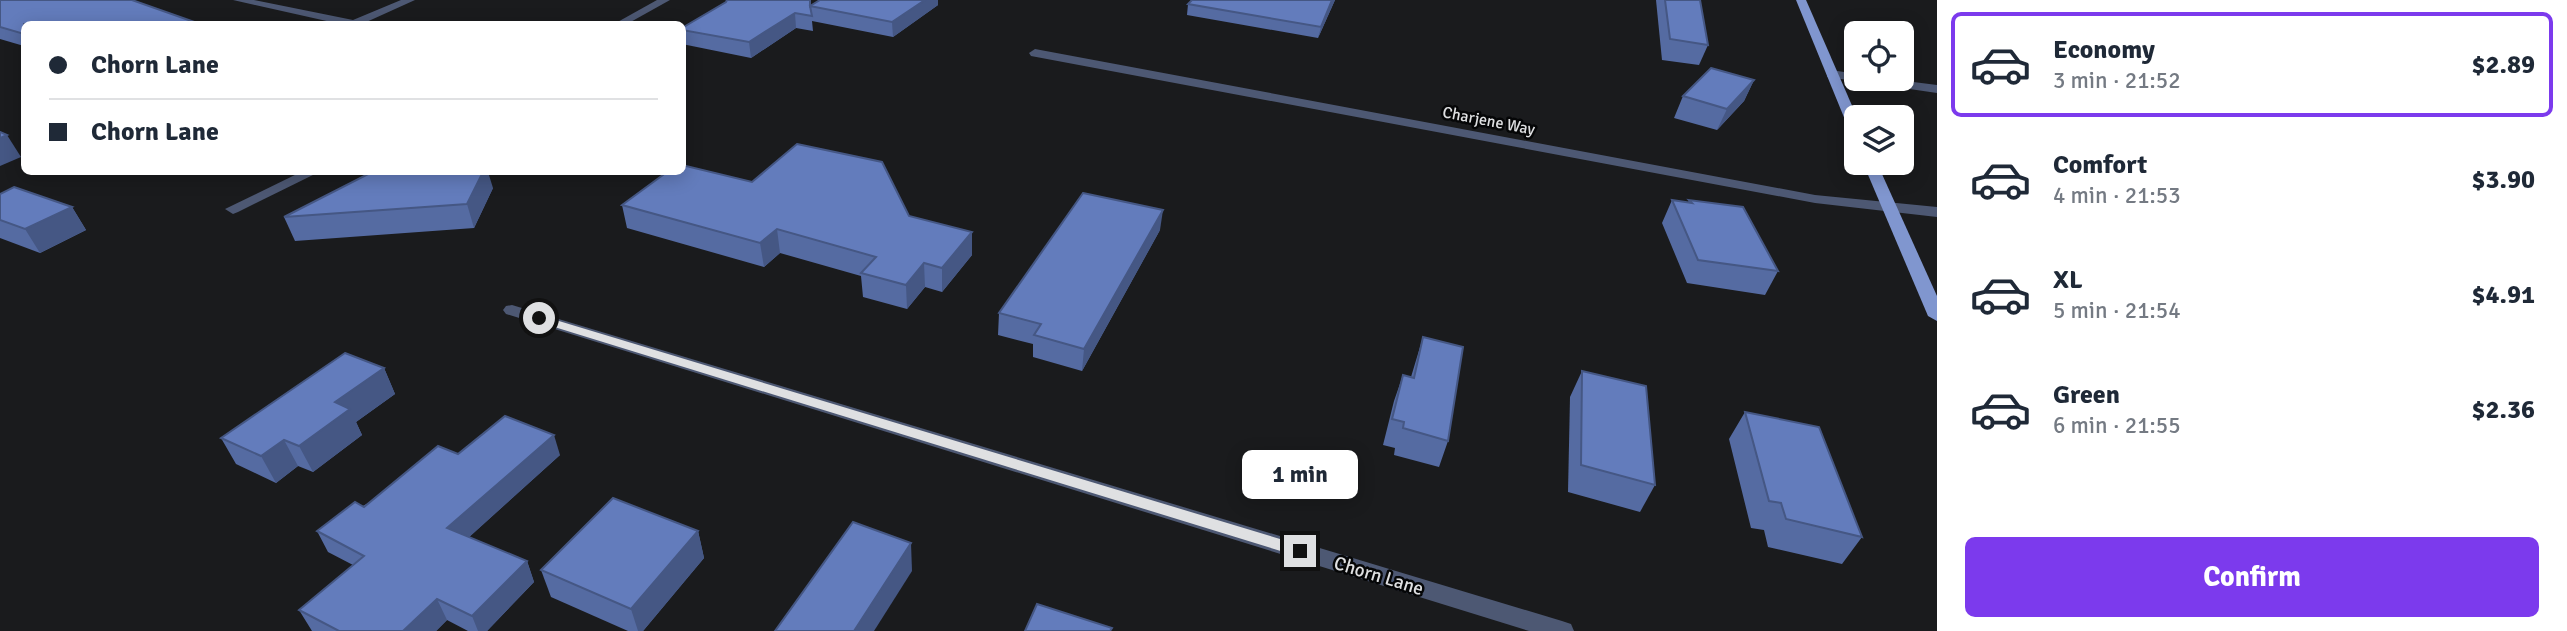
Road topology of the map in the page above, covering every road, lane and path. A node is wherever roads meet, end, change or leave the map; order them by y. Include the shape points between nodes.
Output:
1 (238, 0) edge
2 (410, 0) edge
3 (665, 0) edge
4 (1801, 0) edge
5 (340, 21) edge
6 (361, 21) edge
7 (626, 21) edge
8 (1035, 53) dead end
9 (1831, 74) junction
10 (1844, 76) edge
11 (1914, 86) edge
12 (1937, 89) edge
13 (1845, 105) edge
14 (306, 175) edge
15 (1875, 175) edge
16 (1889, 206) junction
17 (233, 209) dead end
18 (1937, 212) edge
19 (513, 310) dead end
20 (1937, 316) edge
21 (1562, 631) edge

1 - 5 street
2 - 6 street
3 - 7 street
4 - 9 main road
8 - 16 street, Charjene Way via 1802,197
9 - 10 street
9 - 13 main road
11 - 12 street
14 - 17 street
15 - 16 main road
16 - 18 street, Charjene Way
16 - 20 main road
19 - 21 street, Chorn Lane

